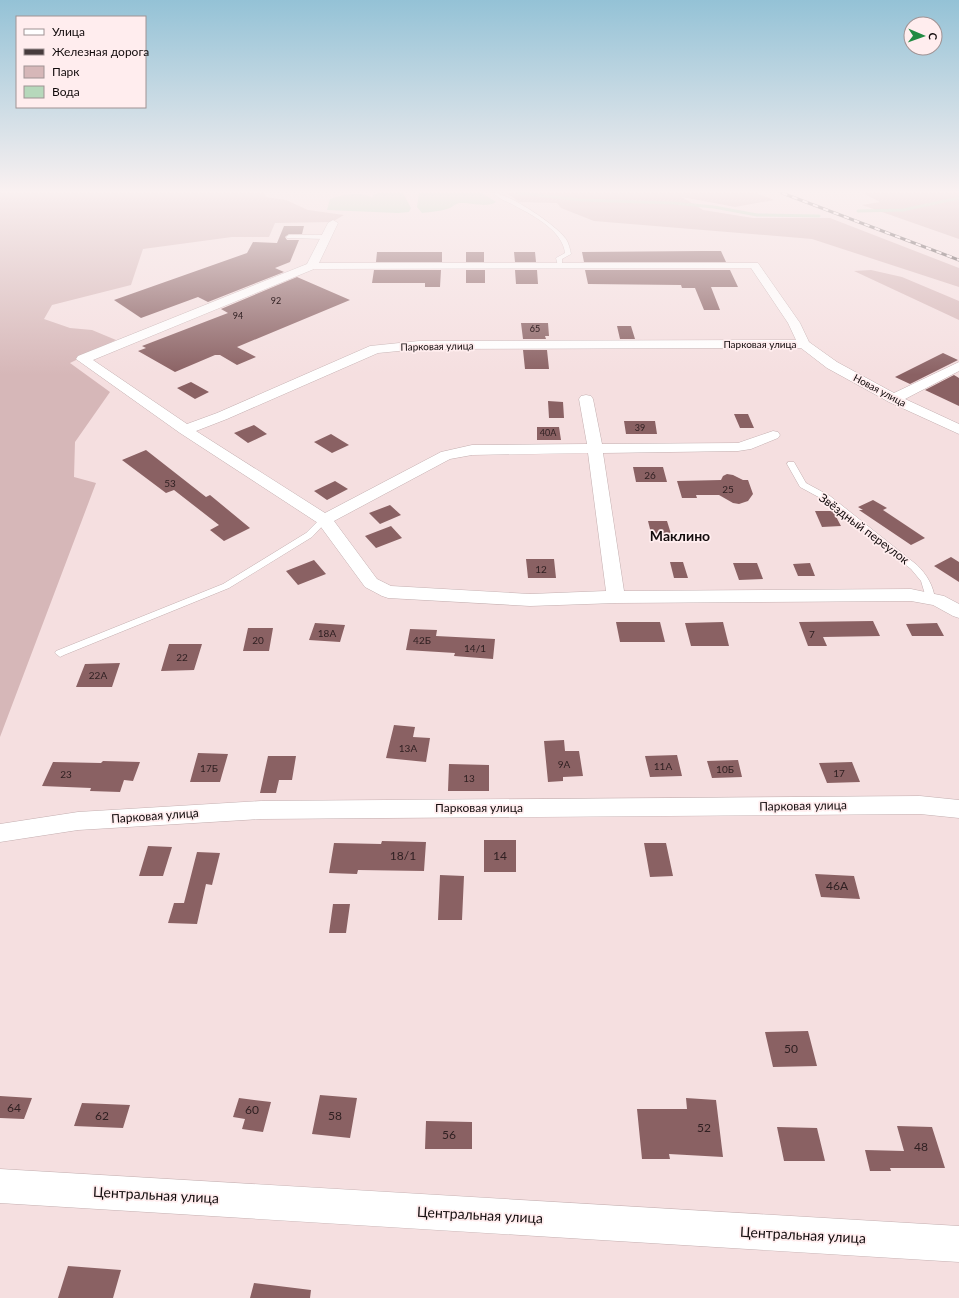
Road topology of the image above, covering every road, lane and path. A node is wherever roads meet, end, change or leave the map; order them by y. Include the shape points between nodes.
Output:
1 (318, 254) edge
2 (568, 254) edge
3 (560, 265) junction
4 (312, 266) junction
5 (804, 344) junction
6 (959, 366) edge
7 (894, 398) junction
8 (586, 399) dead end
9 (185, 430) junction
10 (959, 430) edge
11 (773, 435) dead end
12 (595, 449) junction
13 (791, 464) dead end
14 (324, 520) junction
15 (616, 597) junction
16 (930, 598) junction
17 (959, 612) edge
18 (60, 653) dead end
19 (959, 809) edge
20 (0, 833) edge
21 (0, 1186) edge
22 (959, 1244) edge

1 - 4 street
2 - 3 lane via 559,258
3 - 4 street, Парковая улица
3 - 5 street, Парковая улица via 754,265 794,323
4 - 9 street, Парковая улица via 83,359
5 - 7 street, Новая улица via 832,365
5 - 9 street, Парковая улица via 419,345 375,348
6 - 7 street
7 - 10 street, Новая улица
8 - 12 street
9 - 14 street, Парковая улица
11 - 12 street via 738,447
12 - 14 street via 472,450 446,455
12 - 15 street
13 - 16 lane, Звёздный переулок via 803,485 827,498 914,567 928,584
14 - 15 street, Парковая улица via 370,583 388,592 530,600
14 - 18 lane via 309,535 226,586
15 - 16 street, Парковая улица via 911,595
16 - 17 street, Парковая улица
19 - 20 street, Парковая улица via 912,805 261,810 78,821
21 - 22 main road, Центральная улица

